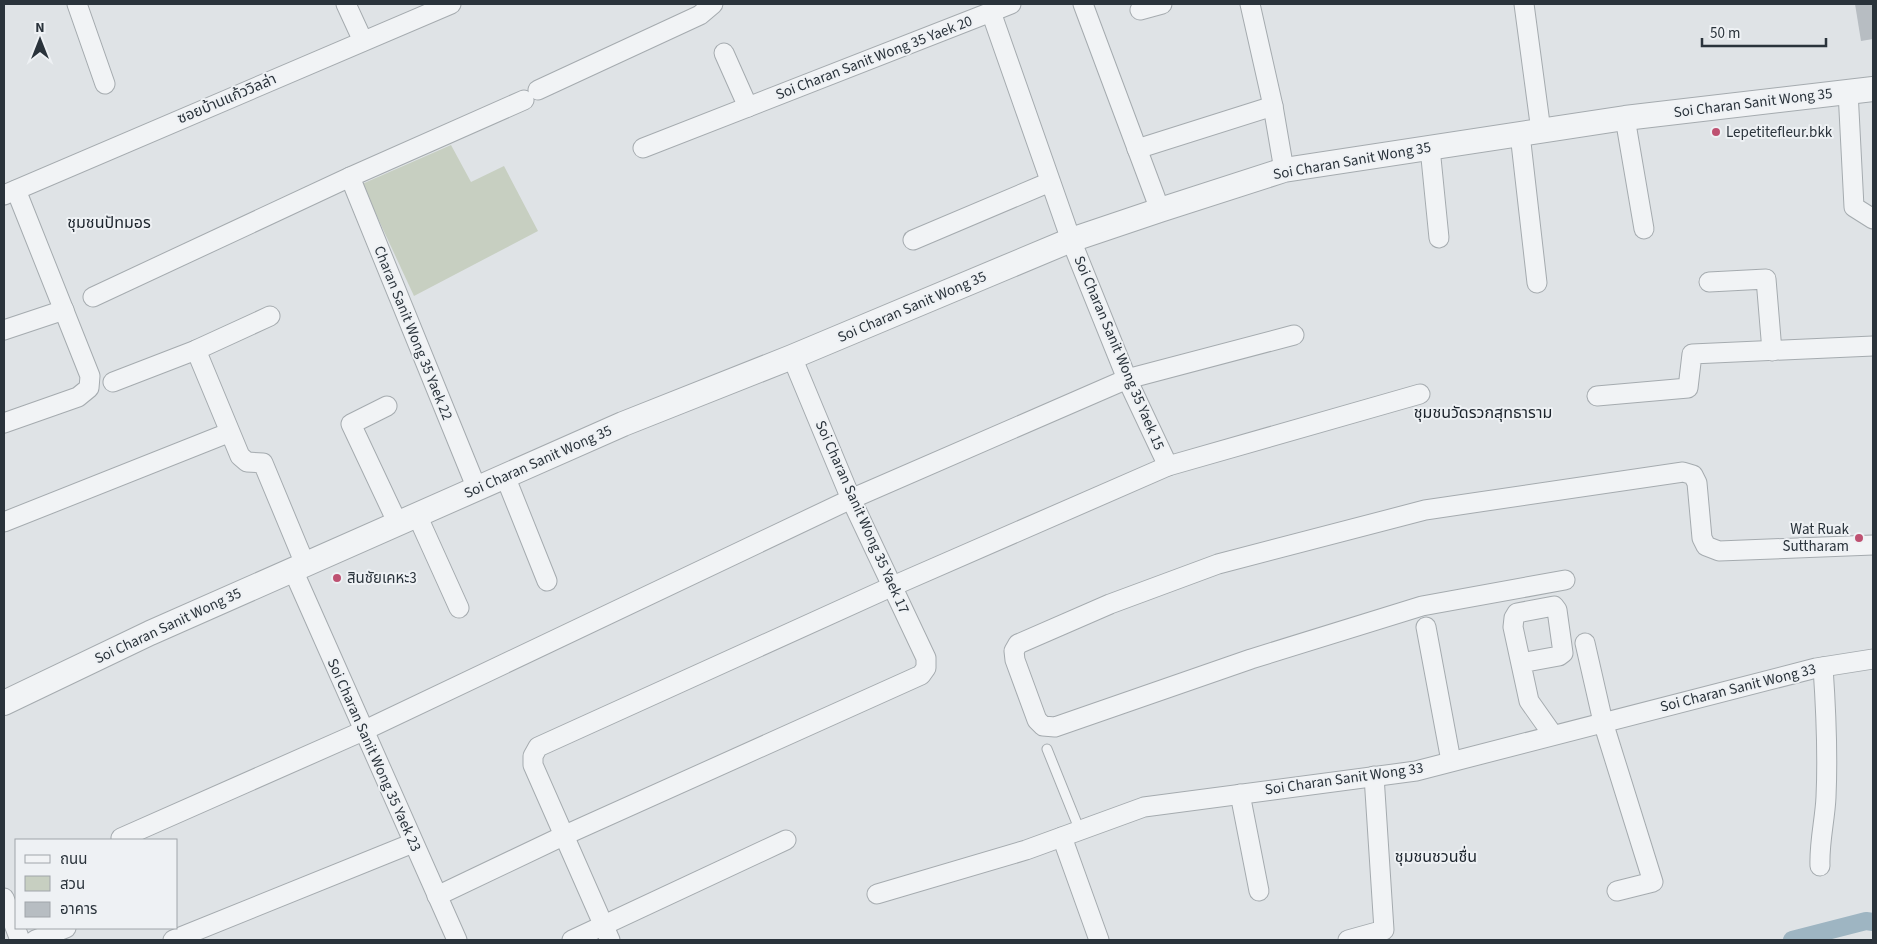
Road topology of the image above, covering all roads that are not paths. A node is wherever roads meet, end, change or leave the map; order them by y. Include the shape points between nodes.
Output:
1 (77, 4) edge
2 (346, 4) edge
3 (451, 4) edge
4 (713, 4) edge
5 (1011, 4) edge
6 (1082, 4) edge
7 (1162, 4) edge
8 (1250, 4) edge
9 (1524, 4) edge
10 (1140, 10) dead end
11 (991, 12) junction
12 (363, 41) junction
13 (724, 53) dead end
14 (105, 84) dead end
15 (1873, 89) edge
16 (1848, 92) junction
17 (1274, 106) junction
18 (748, 107) junction
19 (1625, 118) junction
20 (1530, 132) junction
21 (643, 148) dead end
22 (1430, 148) junction
23 (1137, 149) junction
24 (1284, 170) junction
25 (350, 177) junction
26 (1050, 182) junction
27 (10, 192) edge
28 (1160, 210) junction
29 (1873, 219) edge
30 (1644, 229) dead end
31 (1439, 238) dead end
32 (913, 240) dead end
33 (1071, 240) junction
34 (1709, 282) dead end
35 (1537, 283) dead end
36 (93, 297) dead end
37 (64, 310) junction
38 (270, 316) dead end
39 (4, 330) edge
40 (1294, 335) dead end
41 (1873, 346) edge
42 (196, 350) junction
43 (1772, 351) junction
44 (792, 357) junction
45 (1127, 379) junction
46 (113, 382) dead end
47 (1420, 394) dead end
48 (1597, 396) dead end
49 (387, 406) dead end
50 (4, 423) edge
51 (228, 433) junction
52 (1168, 466) junction
53 (505, 476) junction
54 (477, 489) junction
55 (851, 499) junction
56 (408, 520) junction
57 (4, 522) edge
58 (1873, 545) edge
59 (299, 567) junction
60 (1565, 580) dead end
61 (548, 581) dead end
62 (893, 586) junction
63 (459, 608) dead end
64 (1426, 628) dead end
65 (1585, 643) dead end
66 (1873, 659) edge
67 (1521, 664) dead end
68 (1823, 667) junction
69 (4, 703) edge
70 (1603, 722) junction
71 (363, 731) junction
72 (1553, 735) junction
73 (1048, 749) dead end
74 (1451, 761) junction
75 (1374, 776) junction
76 (1240, 794) junction
77 (1071, 834) junction
78 (563, 836) junction
79 (120, 838) dead end
80 (786, 840) dead end
81 (413, 843) junction
82 (1820, 866) dead end
83 (1259, 891) dead end
84 (1617, 891) dead end
85 (877, 894) dead end
86 (437, 896) junction
87 (4, 898) edge
88 (15, 927) edge
89 (63, 929) edge
90 (607, 932) edge
91 (1386, 935) edge
92 (451, 939) edge
93 (35, 940) edge
94 (173, 940) edge
95 (572, 940) edge
96 (1099, 940) edge
97 (1348, 940) edge

1 - 14 street
2 - 12 street
3 - 12 street, ซอยบ้านแก้ววิลล่า
4 - 25 street via 700,15
5 - 11 street
6 - 23 street
7 - 10 street
8 - 17 street
9 - 20 street
11 - 18 street, Soi Charan Sanit Wong 35 Yaek 20
11 - 26 street, Soi Charan Sanit Wong 35 Yaek 20
12 - 27 street, ซอยบ้านแก้ววิลล่า
13 - 18 street
15 - 16 street, Soi Charan Sanit Wong 35
16 - 19 street, Soi Charan Sanit Wong 35
16 - 29 street via 1854,207
17 - 23 street
17 - 24 street
18 - 21 street, Soi Charan Sanit Wong 35 Yaek 20
19 - 20 street, Soi Charan Sanit Wong 35
19 - 30 street
20 - 22 street, Soi Charan Sanit Wong 35
20 - 35 street
22 - 24 street, Soi Charan Sanit Wong 35
22 - 31 street
23 - 28 street
24 - 28 street, Soi Charan Sanit Wong 35
25 - 36 street
25 - 54 street, Charan Sanit Wong 35 Yaek 22
26 - 32 street
26 - 33 street, Soi Charan Sanit Wong 35 Yaek 20
27 - 37 street
28 - 33 street, Soi Charan Sanit Wong 35
33 - 44 street, Soi Charan Sanit Wong 35
33 - 45 street, Soi Charan Sanit Wong 35 Yaek 15
34 - 43 street via 1766,279
37 - 39 street
37 - 50 street via 90,376 88,388 78,397
38 - 42 street
40 - 45 street
41 - 43 street
42 - 46 street
42 - 51 street
43 - 48 street via 1692,354 1688,388
44 - 53 street, Soi Charan Sanit Wong 35 via 623,424
44 - 55 street, Soi Charan Sanit Wong 35 Yaek 17
45 - 52 street, Soi Charan Sanit Wong 35 Yaek 15
45 - 55 street
47 - 52 street
49 - 56 street via 351,424
51 - 57 street
51 - 59 street, Soi Charan Sanit Wong 35 Yaek 23 via 243,460 263,463
52 - 62 street
53 - 54 street, Soi Charan Sanit Wong 35
53 - 61 street
54 - 56 street, Soi Charan Sanit Wong 35
55 - 62 street, Soi Charan Sanit Wong 35 Yaek 17
55 - 71 street
56 - 59 street, Soi Charan Sanit Wong 35
56 - 63 street
58 - 60 street via 1719,551 1706,546 1702,538 1697,483 1694,475 1682,472 1425,510 1218,564 1110,604 1018,644 1014,651 1015,660 1037,720 1044,726 1056,727 1251,659 1422,606
59 - 69 street, Soi Charan Sanit Wong 35
59 - 71 street, Soi Charan Sanit Wong 35 Yaek 23
62 - 78 street via 538,748 532,765
62 - 78 street, Soi Charan Sanit Wong 35 Yaek 17 via 926,658 926,668 921,676
64 - 74 street
65 - 70 street
66 - 68 street, Soi Charan Sanit Wong 33
67 - 72 street via 1529,701
68 - 70 street, Soi Charan Sanit Wong 33
68 - 82 street via 1826,799 1819,844
70 - 72 street, Soi Charan Sanit Wong 33
70 - 84 street via 1653,882
71 - 79 street
71 - 81 street, Soi Charan Sanit Wong 35 Yaek 23
72 - 74 street, Soi Charan Sanit Wong 33
73 - 77 lane
74 - 75 street, Soi Charan Sanit Wong 33 via 1416,771
75 - 76 street, Soi Charan Sanit Wong 33
75 - 91 street
76 - 77 street, Soi Charan Sanit Wong 33 via 1144,807
76 - 83 street
77 - 85 street, Soi Charan Sanit Wong 33
77 - 96 street
78 - 86 street
78 - 90 street
80 - 90 street
81 - 86 street, Soi Charan Sanit Wong 35 Yaek 23
81 - 94 street
86 - 92 street, Soi Charan Sanit Wong 35 Yaek 23
87 - 88 street
89 - 93 street
90 - 95 street
91 - 97 street

